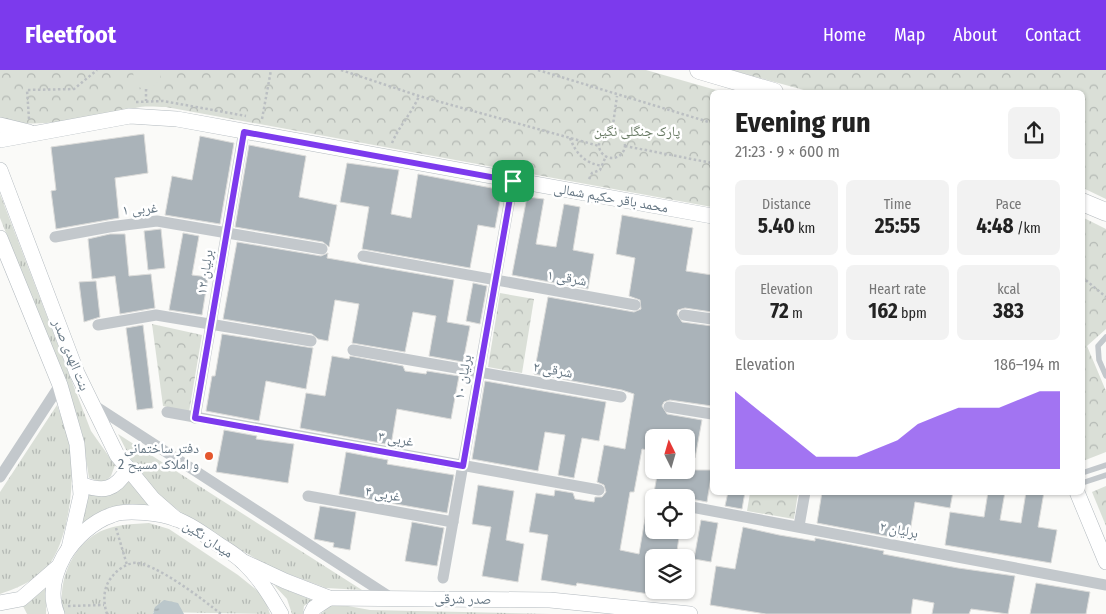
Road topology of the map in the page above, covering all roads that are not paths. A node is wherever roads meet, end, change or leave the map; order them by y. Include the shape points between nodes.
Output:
1 (698, 70) edge
2 (767, 90) edge
3 (0, 125) edge
4 (244, 132) junction
5 (36, 134) junction
6 (0, 140) edge
7 (0, 170) edge
8 (513, 181) junction
9 (1085, 203) edge
10 (1106, 212) edge
11 (710, 216) edge
12 (226, 232) junction
13 (55, 237) dead end
14 (0, 238) edge
15 (322, 249) dead end
16 (363, 256) dead end
17 (495, 281) junction
18 (635, 305) dead end
19 (684, 315) dead end
20 (710, 319) edge
21 (211, 324) junction
22 (98, 325) dead end
23 (1106, 337) edge
24 (310, 341) dead end
25 (353, 350) dead end
26 (479, 372) junction
27 (1106, 376) edge
28 (60, 385) junction
29 (621, 397) dead end
30 (91, 403) junction
31 (669, 407) dead end
32 (167, 412) dead end
33 (710, 414) edge
34 (195, 418) junction
35 (1106, 465) edge
36 (463, 466) junction
37 (128, 468) junction
38 (1085, 472) edge
39 (1106, 475) edge
40 (0, 477) edge
41 (1085, 482) edge
42 (80, 484) junction
43 (599, 490) dead end
44 (804, 495) edge
45 (1078, 495) edge
46 (308, 496) dead end
47 (695, 508) edge
48 (176, 519) junction
49 (453, 522) junction
50 (799, 526) junction
51 (69, 548) junction
52 (242, 561) junction
53 (1106, 562) edge
54 (58, 567) junction
55 (444, 578) dead end
56 (1106, 585) edge
57 (329, 598) junction
58 (393, 599) junction
59 (4, 602) edge
60 (60, 610) edge
61 (18, 614) edge
62 (281, 614) edge
63 (311, 614) edge
64 (690, 614) edge

1 - 2 main road
3 - 5 street
4 - 5 street, محمد باقر حکیم شمالی via 176,119 130,116
4 - 8 street, محمد باقر حکیم شمالی
4 - 12 street, برلیان ۱۲
5 - 6 street, محمد باقر حکیم شمالی
7 - 30 street, بنت الهدی صدر
8 - 11 street, محمد باقر حکیم شمالی
8 - 17 street, برلیان ۱۰
9 - 10 main road
12 - 13 street, ۱ غربی via 157,221 108,226
12 - 15 street
12 - 21 street, برلیان ۱۲
14 - 28 street, بنت الهدی صدر
16 - 17 street
17 - 18 street, ۱ شرقی
17 - 26 street, برلیان ۱۰
19 - 20 street
21 - 22 street via 156,315
21 - 24 street
21 - 34 street, برلیان ۱۲
23 - 27 lane via 1098,346 1099,360
25 - 26 street, ۲ شرقی
26 - 29 street, ۲ شرقی
26 - 36 street, برلیان ۱۰
28 - 40 street
28 - 42 street, بنت الهدی صدر via 77,444
30 - 37 street, بنت الهدی صدر via 117,455
30 - 58 street
31 - 33 street
32 - 34 street
34 - 36 street, ۳ غربی
35 - 38 lane
36 - 43 street, ۳ غربی
36 - 49 street, برلیان ۱۰
37 - 42 street via 119,483 107,488 94,489
37 - 48 street, بنت الهدی صدر via 152,499
39 - 41 lane
42 - 51 street, بنت الهدی صدر via 81,494
44 - 50 street
45 - 53 street
46 - 49 street, ۴ غربی
47 - 50 street, برلیان ۲
48 - 51 street, میدان نگین via 151,513 112,515 87,529
48 - 52 street, میدان نگین
49 - 55 street, برلیان ۱۰
50 - 56 street, برلیان ۲
51 - 54 street, میدان نگین
52 - 57 street, صدر شرقی
52 - 62 street, میدان نگین via 265,586
54 - 59 street via 21,599
54 - 60 street, میدان نگین via 52,599
57 - 58 street, صدر شرقی
57 - 63 street
58 - 64 street, صدر شرقی via 550,600
59 - 61 street

